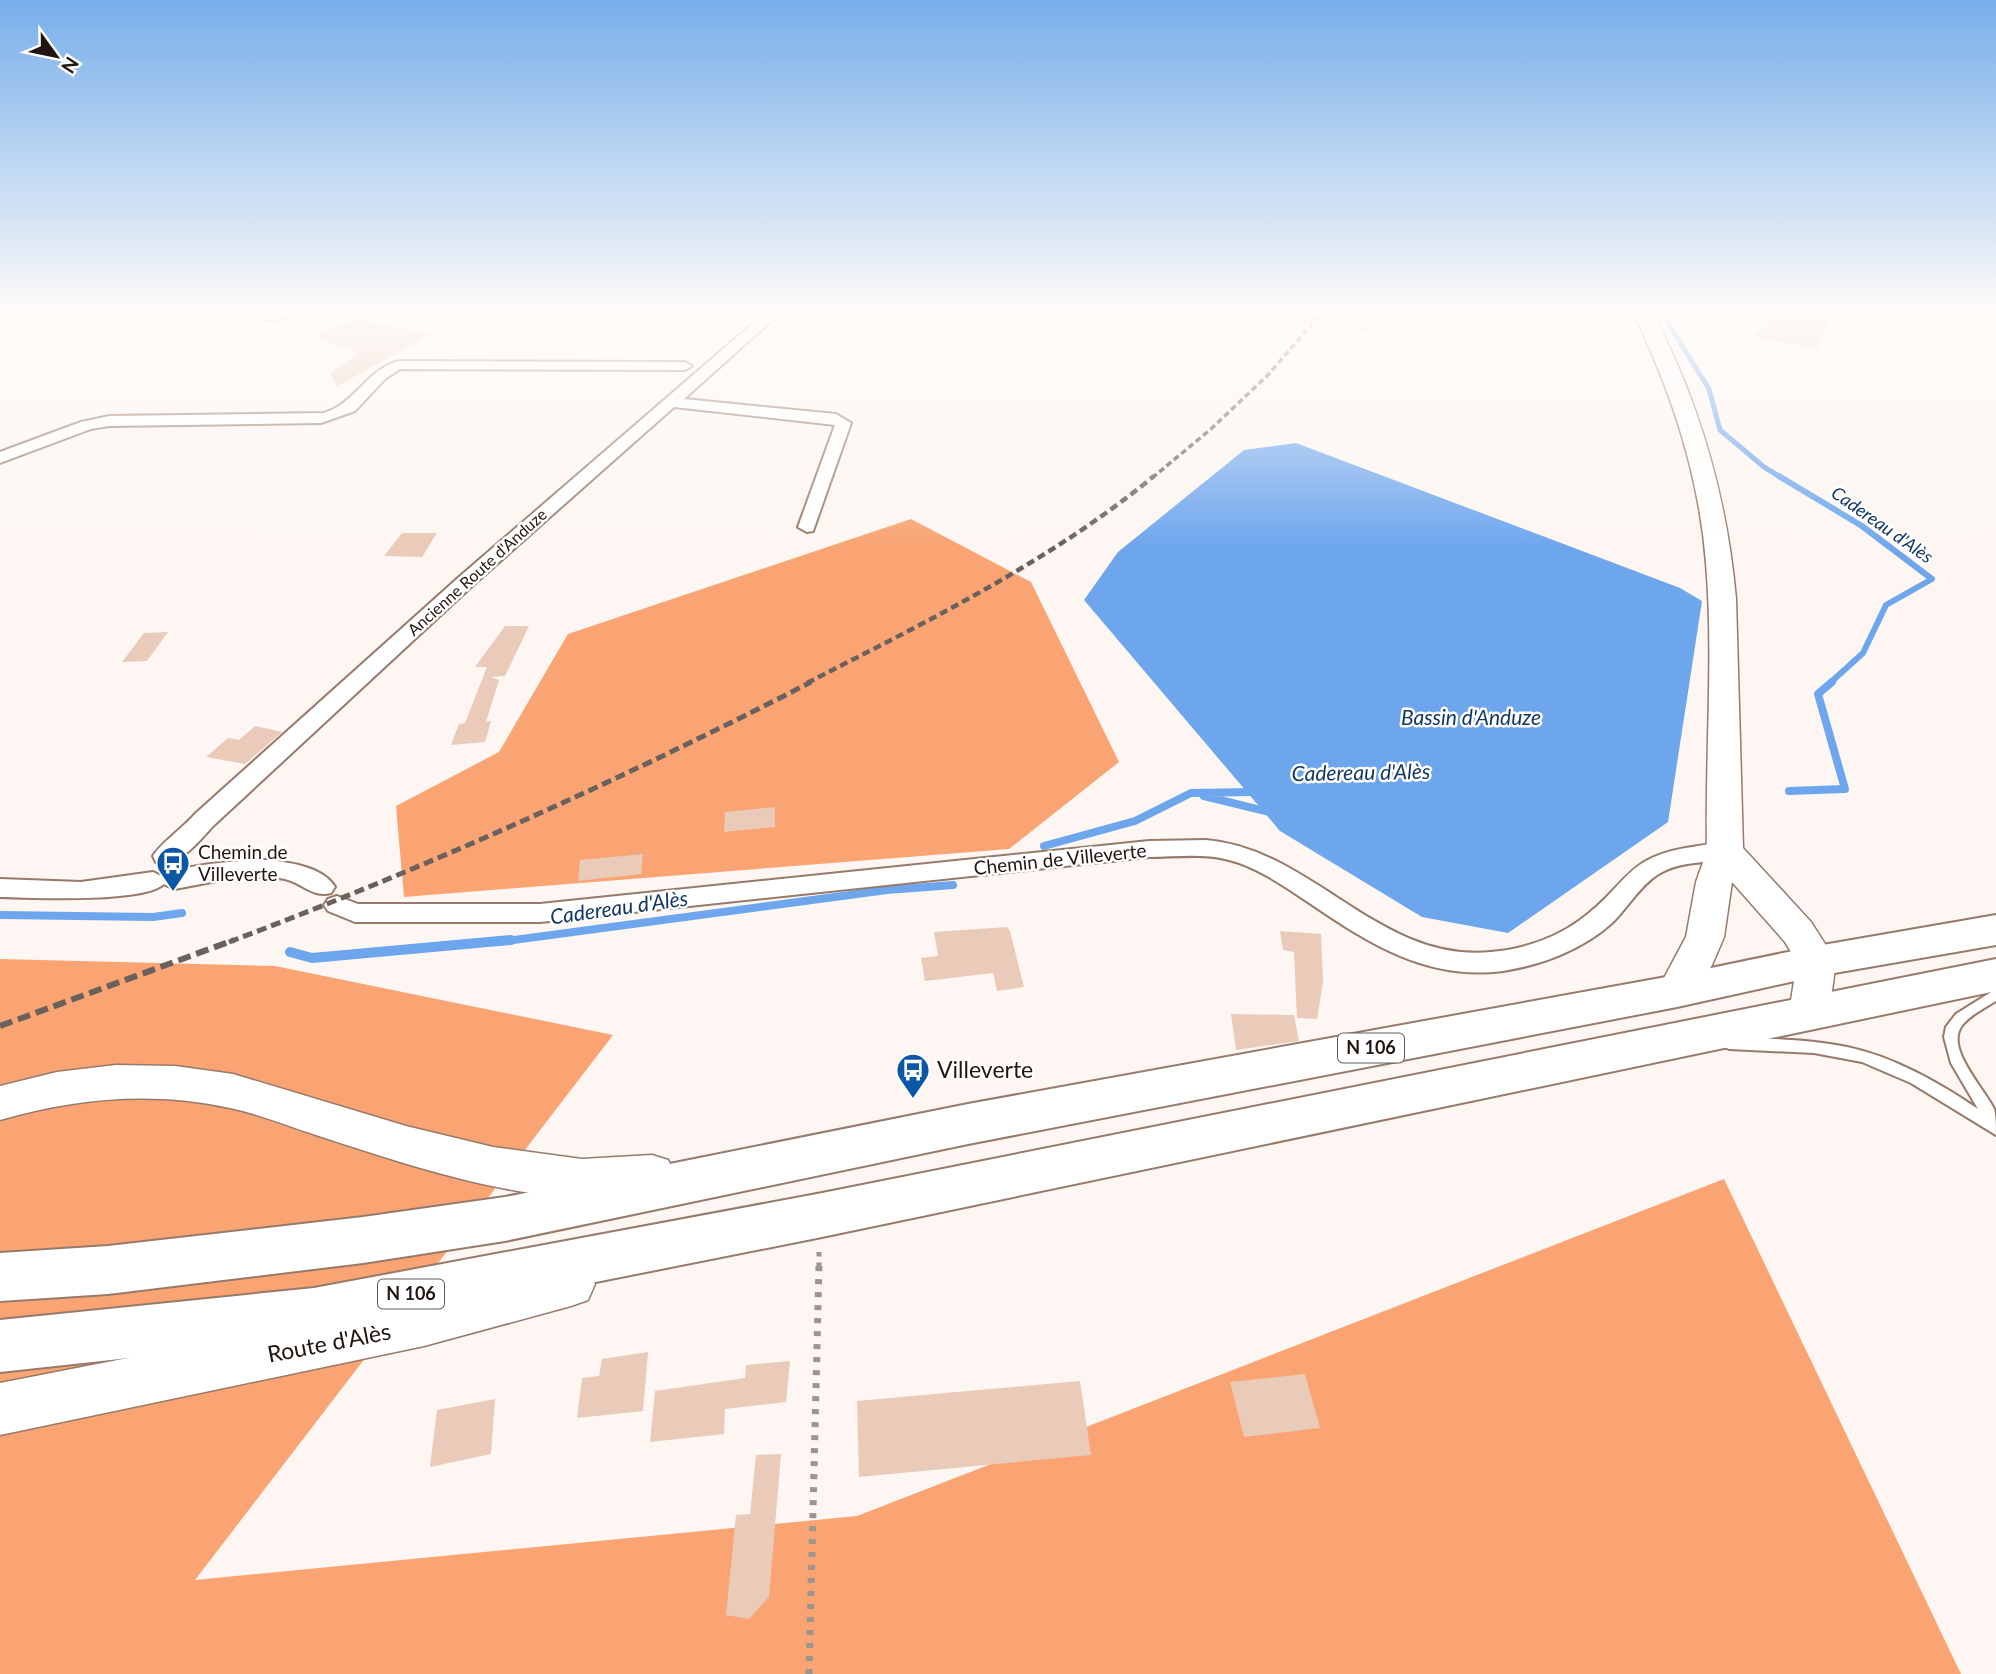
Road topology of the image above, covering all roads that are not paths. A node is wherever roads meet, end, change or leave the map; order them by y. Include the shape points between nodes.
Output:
1 (365, 391) edge
2 (681, 391) edge
3 (1679, 391) edge
4 (668, 402) junction
5 (0, 458) edge
6 (807, 527) dead end
7 (1725, 851) junction
8 (173, 863) junction
9 (0, 888) edge
10 (1996, 930) edge
11 (1817, 961) junction
12 (1996, 975) edge
13 (1677, 990) junction
14 (1996, 994) edge
15 (1809, 1013) junction
16 (1683, 1041) junction
17 (0, 1104) edge
18 (1996, 1123) edge
19 (1996, 1129) edge
20 (746, 1168) junction
21 (817, 1216) junction
22 (0, 1277) edge
23 (0, 1346) edge
24 (0, 1409) edge

1 - 5 street via 352,406 321,418 109,421
2 - 4 street, Ancienne Route d'Anduze
3 - 7 main road via 1703,470 1722,598
4 - 6 street via 823,417 842,423
4 - 8 street, Ancienne Route d'Anduze via 214,811
7 - 8 street, Chemin de Villeverte via 1679,857 1648,870 1601,918 1571,938 1524,957 1473,963 1442,961 1385,942 1287,876 1219,849 1149,849 540,914 355,913 292,871 236,871
7 - 11 main road via 1798,932
7 - 13 main road via 1713,881 1705,937
8 - 9 street via 121,884 81,891
10 - 11 main road, N 106
11 - 13 main road, N 106
11 - 15 main road
12 - 15 main road, N 106
13 - 20 main road, N 106
14 - 18 lane via 1961,1019 1951,1039 1959,1066
15 - 16 main road, N 106
16 - 19 lane via 1806,1047 1861,1056 1923,1081
16 - 21 main road, N 106
17 - 20 main road via 57,1089 107,1083 200,1084 464,1161 527,1172 585,1178
20 - 22 main road, N 106 via 505,1219 363,1241 108,1270
21 - 23 main road, N 106 via 314,1313
21 - 24 main road, Route d'Alès via 424,1324

